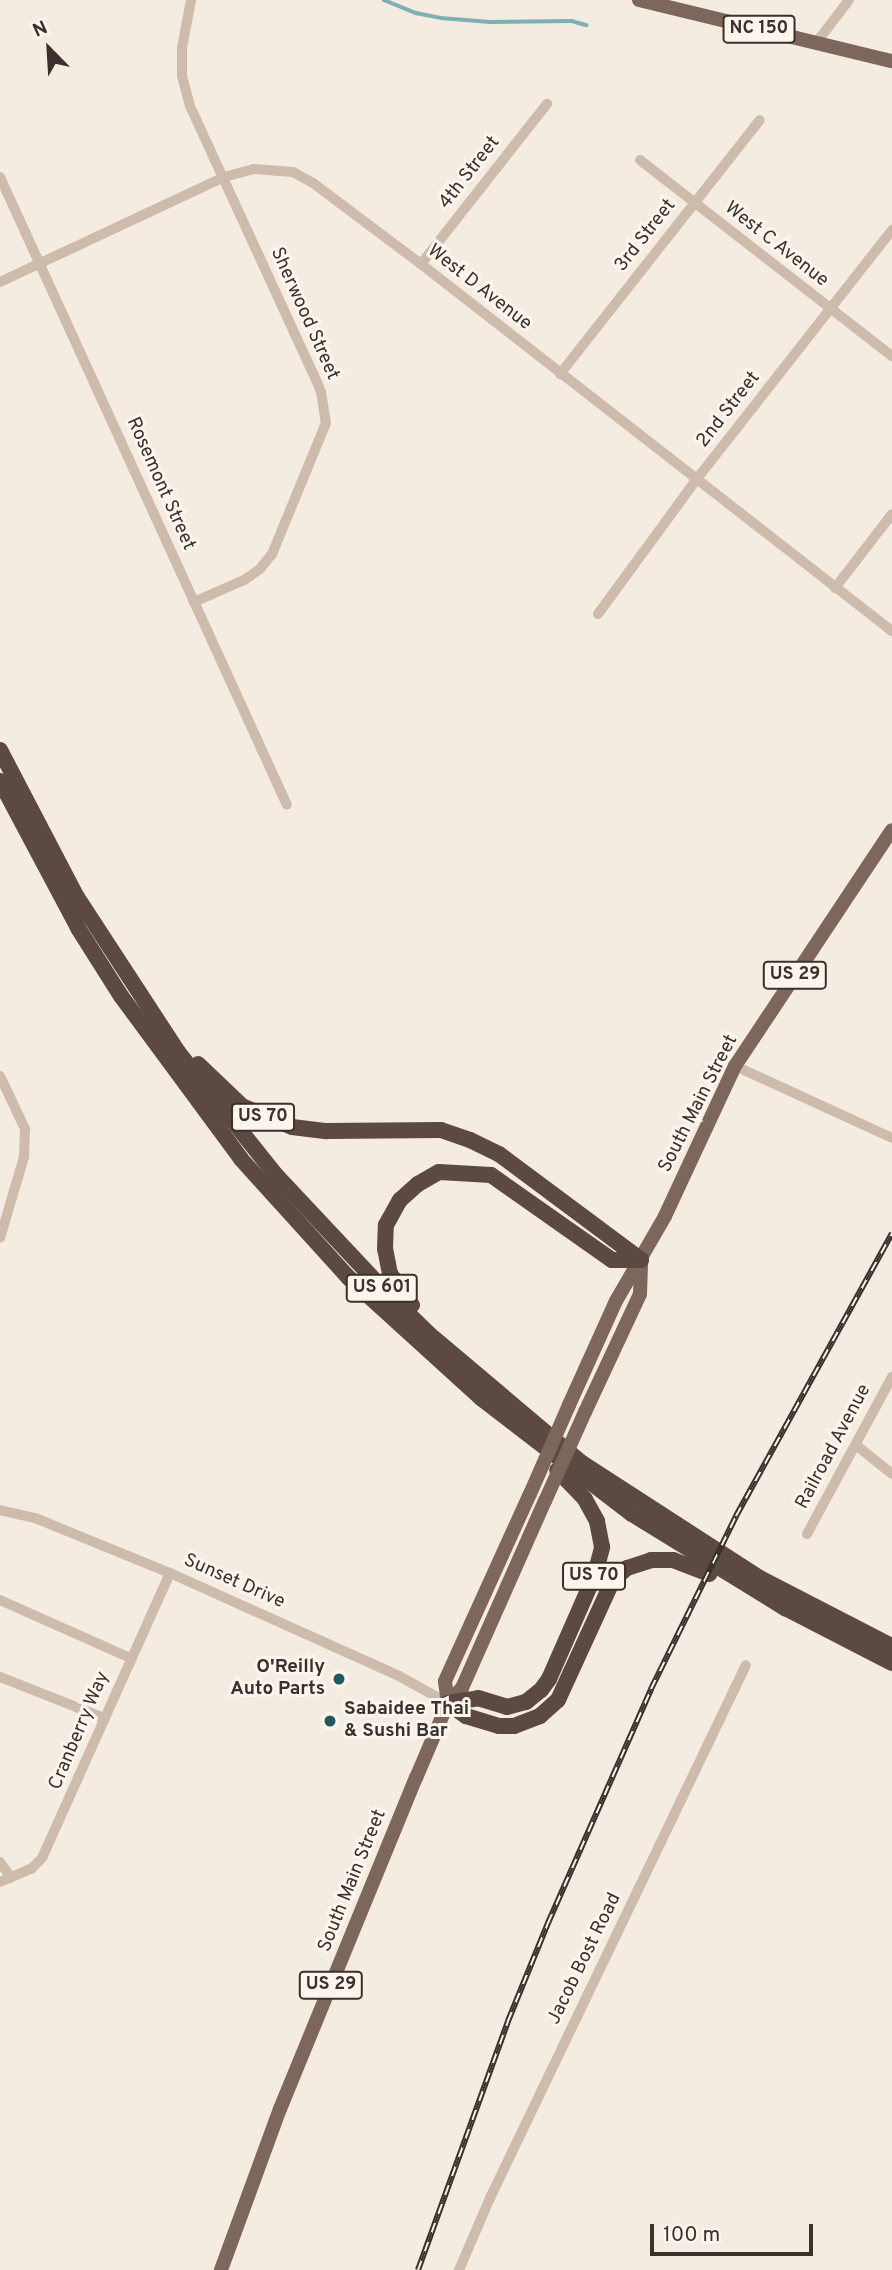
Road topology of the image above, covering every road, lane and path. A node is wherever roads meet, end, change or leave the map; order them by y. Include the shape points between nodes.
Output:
1 (191, 0) edge
2 (639, 0) edge
3 (849, 0) edge
4 (816, 43) junction
5 (892, 61) edge
6 (547, 104) dead end
7 (760, 120) dead end
8 (640, 160) dead end
9 (0, 177) edge
10 (224, 177) junction
11 (694, 204) junction
12 (892, 230) edge
13 (40, 263) junction
14 (421, 264) junction
15 (0, 282) edge
16 (831, 309) junction
17 (892, 356) edge
18 (560, 374) junction
19 (696, 480) junction
20 (892, 514) edge
21 (835, 588) junction
22 (194, 602) junction
23 (598, 614) dead end
24 (892, 632) edge
25 (0, 750) edge
26 (8, 782) edge
27 (287, 805) dead end
28 (892, 830) edge
29 (735, 1066) junction
30 (0, 1076) edge
31 (892, 1138) edge
32 (0, 1238) edge
33 (641, 1260) junction
34 (892, 1377) edge
35 (486, 1394) junction
36 (856, 1445) junction
37 (892, 1474) edge
38 (0, 1510) edge
39 (807, 1534) dead end
40 (170, 1573) junction
41 (0, 1600) edge
42 (856, 1646) junction
43 (892, 1646) edge
44 (130, 1658) junction
45 (892, 1663) edge
46 (746, 1665) dead end
47 (0, 1677) edge
48 (448, 1703) junction
49 (104, 1718) junction
50 (0, 1862) edge
51 (5, 1880) edge
52 (221, 2270) edge
53 (459, 2270) edge

1 - 10 street, Sherwood Street via 182,76
2 - 4 main road, NC 150
3 - 4 street
4 - 5 main road, NC 150
6 - 14 street, 4th Street
7 - 11 street, 3rd Street
8 - 11 street, West C Avenue
9 - 13 street, Rosemont Street
10 - 13 street, West D Avenue
10 - 14 street, West D Avenue via 253,169 293,172
10 - 22 street, Sherwood Street via 321,392 326,423 272,554 244,580
11 - 16 street, West C Avenue
11 - 18 street, 3rd Street
12 - 16 street, 2nd Street
13 - 15 street, West D Avenue
13 - 22 street, Rosemont Street
14 - 18 street, West D Avenue
16 - 17 street, West C Avenue
16 - 19 street, 2nd Street
18 - 19 street, West D Avenue
19 - 21 street, West D Avenue
19 - 23 street, 2nd Street
20 - 21 street
21 - 24 street, West D Avenue
22 - 27 street, Rosemont Street
25 - 26 highway, US 70
26 - 33 highway, US 70 via 45,822 97,914 196,1062 242,1106 292,1127 441,1130 470,1140 499,1154
26 - 35 highway, US 601 via 122,970 220,1109 327,1232
28 - 29 main road, South Main Street / US 29
29 - 31 street
29 - 33 main road, South Main Street / US 29
30 - 32 street via 25,1129 25,1143
33 - 35 highway via 612,1260 491,1175 439,1172 418,1184 400,1200 386,1225 390,1274 403,1297
33 - 48 main road, South Main Street / US 29, bridge via 616,1301 446,1681
33 - 48 main road, South Main Street / US 29, bridge via 640,1294 462,1688
34 - 36 street, Railroad Avenue
35 - 42 highway, US 601 via 632,1514
35 - 43 highway, US 601 via 582,1463 760,1578
35 - 48 highway, US 70 via 510,1432 569,1480 585,1499 597,1521 602,1547 595,1574 541,1690 526,1702 507,1707 478,1698
36 - 37 street
36 - 39 street, Railroad Avenue
38 - 40 street, Sunset Drive via 35,1518
40 - 44 street, Cranberry Way
40 - 48 street, Sunset Drive via 400,1676
41 - 44 street
42 - 45 highway, US 601
42 - 48 highway via 781,1613 691,1564 651,1560 627,1568 613,1580 558,1700 540,1716 514,1726 499,1726 466,1716
44 - 49 street, Cranberry Way
46 - 53 street, Jacob Bost Road
47 - 49 street
48 - 52 main road, South Main Street / US 29 via 280,2109
49 - 51 street, Cranberry Way via 42,1858 31,1869
50 - 51 street

